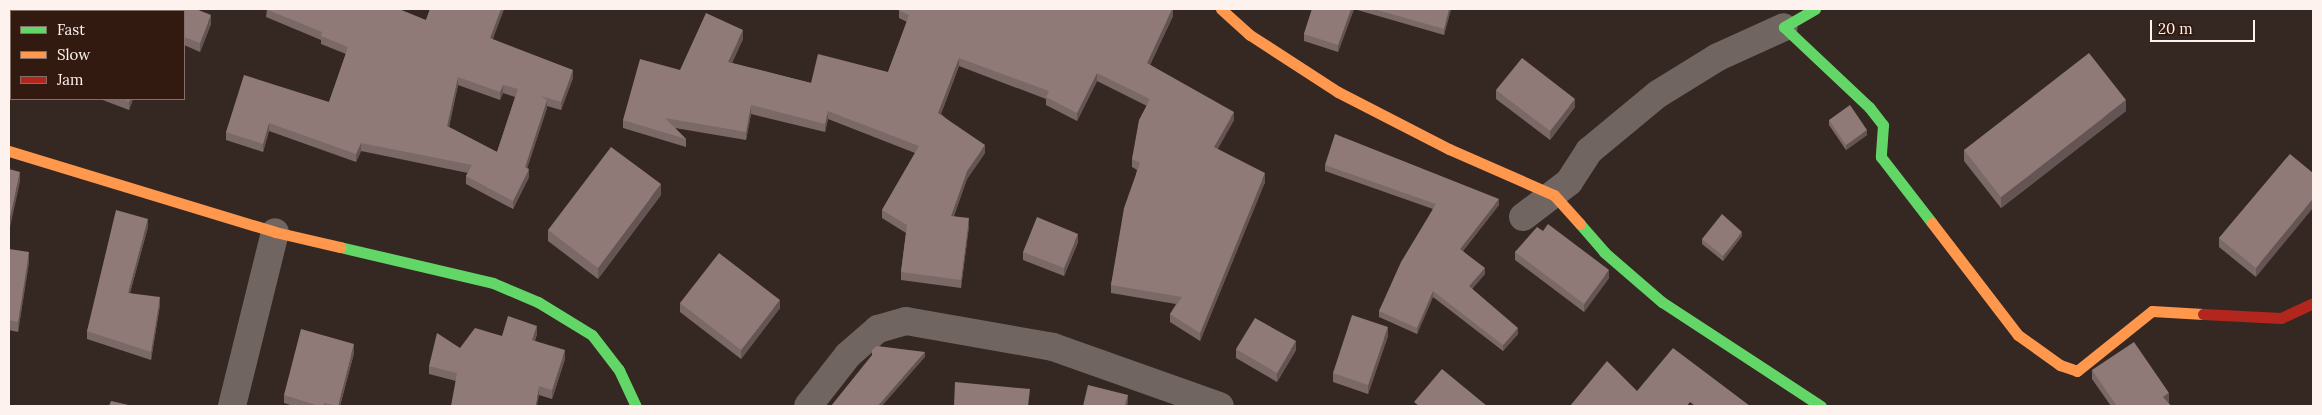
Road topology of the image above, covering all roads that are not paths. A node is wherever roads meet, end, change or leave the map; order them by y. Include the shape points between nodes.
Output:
1 (1222, 9) edge
2 (1815, 9) edge
3 (1784, 27) junction
4 (9, 151) edge
5 (1554, 195) junction
6 (1523, 217) dead end
7 (275, 232) junction
8 (2313, 303) edge
9 (232, 406) edge
10 (636, 406) edge
11 (808, 406) edge
12 (1220, 406) edge
13 (1821, 406) edge

1 - 5 street via 1250,35 1338,92 1449,149
2 - 3 street
3 - 5 street via 1718,57 1658,94 1589,151 1569,182
3 - 8 street via 1869,107 1882,125 1881,157 2018,335 2060,365 2077,371 2152,311 2281,318
4 - 7 street
5 - 6 street
5 - 13 street via 1604,252 1662,302
7 - 9 street
7 - 10 street via 493,283 538,302 592,335 620,370
11 - 12 street via 848,355 878,330 906,321 1053,347

